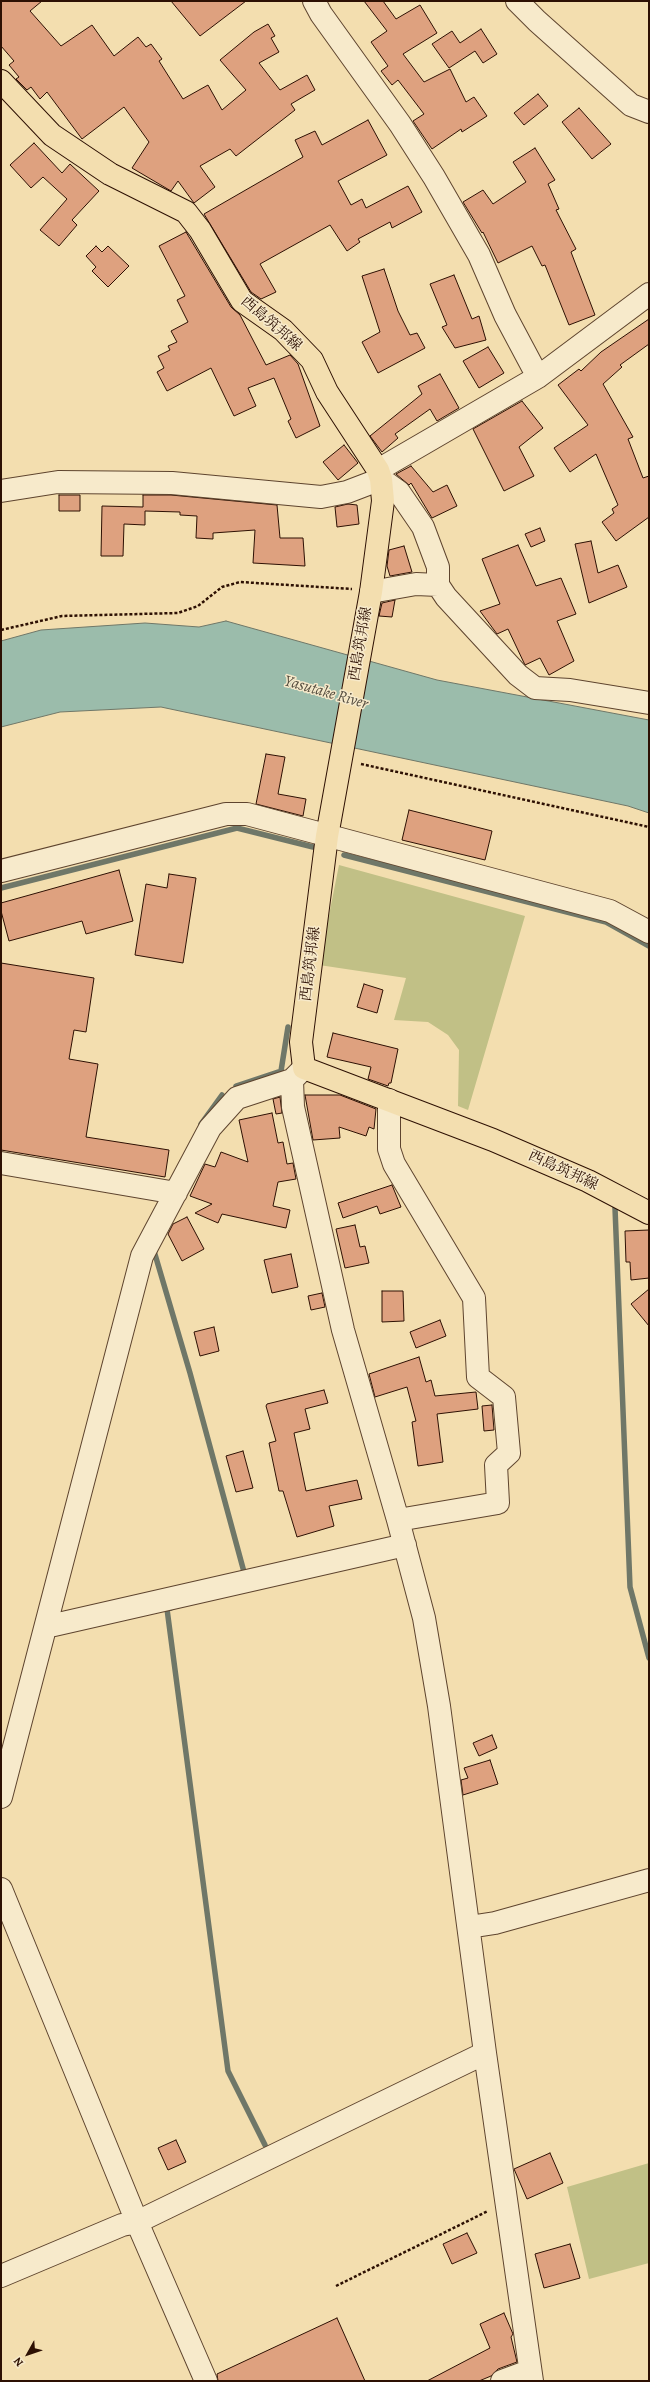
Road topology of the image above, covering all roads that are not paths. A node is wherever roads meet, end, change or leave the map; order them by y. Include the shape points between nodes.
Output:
1 (314, 1) edge
2 (517, 1) edge
3 (1, 81) edge
4 (649, 112) edge
5 (649, 294) edge
6 (538, 377) junction
7 (379, 474) junction
8 (1, 491) edge
9 (438, 586) junction
10 (371, 592) junction
11 (649, 703) edge
12 (327, 836) junction
13 (1, 871) edge
14 (649, 932) edge
15 (298, 1074) junction
16 (389, 1100) junction
17 (1, 1163) edge
18 (176, 1193) junction
19 (649, 1213) edge
20 (398, 1520) junction
21 (405, 1545) junction
22 (46, 1622) junction
23 (1, 1797) edge
24 (649, 1880) edge
25 (1, 1890) edge
26 (469, 1927) junction
27 (485, 2053) junction
28 (137, 2222) junction
29 (1, 2276) edge
30 (531, 2376) edge
31 (206, 2381) edge
32 (502, 2381) edge

1 - 6 street via 400,124 479,255 505,315
2 - 4 street via 631,105
3 - 7 main road, 西島筑邦線 via 52,135 110,174 186,212 200,230 242,301 283,330 312,360 344,420
5 - 6 street
6 - 7 street
7 - 8 street via 347,492 321,497 172,483 58,482
7 - 9 street via 398,492 423,527 438,567
7 - 10 main road, 西島筑邦線 via 383,501
9 - 10 street via 416,584
9 - 11 street via 518,675 535,688 570,690
10 - 12 main road, 西島筑邦線
12 - 13 street via 247,814 226,814
12 - 14 street via 610,911
12 - 15 main road, 西島筑邦線
15 - 16 main road, 西島筑邦線
15 - 18 street via 237,1098 210,1128
15 - 20 street via 293,1107 343,1330
16 - 19 main road, 西島筑邦線 via 493,1140 588,1181
16 - 20 street via 389,1149 394,1164 474,1298 478,1377 504,1397 509,1454 496,1465 498,1503
17 - 18 street
18 - 22 street via 142,1256
20 - 21 street
21 - 22 street via 54,1625
21 - 26 street via 424,1618 439,1706
22 - 23 street
24 - 26 street via 495,1923
25 - 28 street
26 - 27 street
27 - 28 street
27 - 30 street
28 - 29 street via 122,2225
28 - 31 street
30 - 32 street

